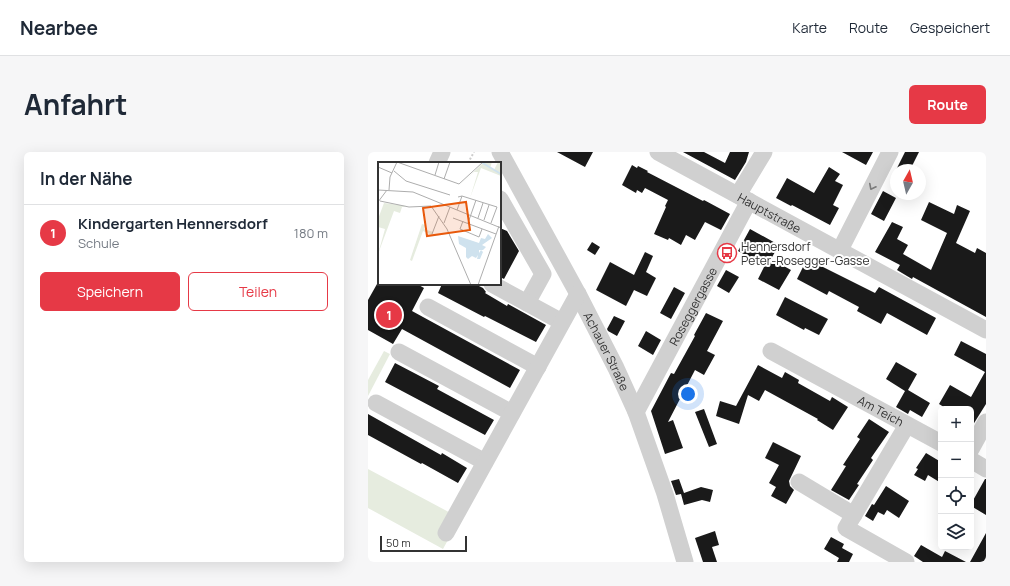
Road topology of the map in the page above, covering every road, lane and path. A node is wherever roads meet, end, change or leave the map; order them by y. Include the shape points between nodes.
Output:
1 (442, 152) edge
2 (474, 152) edge
3 (500, 152) edge
4 (764, 152) edge
5 (890, 152) edge
6 (662, 153) edge
7 (437, 162) edge
8 (469, 162) edge
9 (743, 198) junction
10 (501, 201) edge
11 (840, 250) junction
12 (494, 285) edge
13 (578, 294) junction
14 (527, 303) junction
15 (428, 307) dead end
16 (562, 322) junction
17 (986, 330) edge
18 (771, 350) dead end
19 (399, 352) dead end
20 (538, 367) junction
21 (376, 403) dead end
22 (636, 412) junction
23 (512, 413) junction
24 (986, 422) edge
25 (907, 425) junction
26 (939, 442) edge
27 (974, 444) edge
28 (485, 462) junction
29 (974, 462) edge
30 (986, 469) edge
31 (799, 482) dead end
32 (850, 522) junction
33 (446, 533) dead end
34 (685, 562) edge
35 (906, 562) edge

1 - 7 street
2 - 8 path
3 - 13 street, Achauer Straße
4 - 9 street, Roseggergasse
5 -> 11 street
6 - 9 street, Hauptstraße
9 - 11 street, Hauptstraße
9 - 22 street, Roseggergasse
10 - 14 street via 543,274
11 - 17 street, Hauptstraße
12 - 14 street
13 - 16 street
13 - 22 street, Achauer Straße
14 - 16 street
15 - 20 street
16 - 20 street
18 - 25 street, Am Teich
19 - 23 street
20 - 23 street
21 - 28 street
22 - 34 street, Achauer Straße via 665,494
23 - 28 street
24 - 27 street
25 - 26 street
25 - 32 street, Am Teich
28 - 33 street
29 - 30 street
31 - 32 street
32 - 35 street

